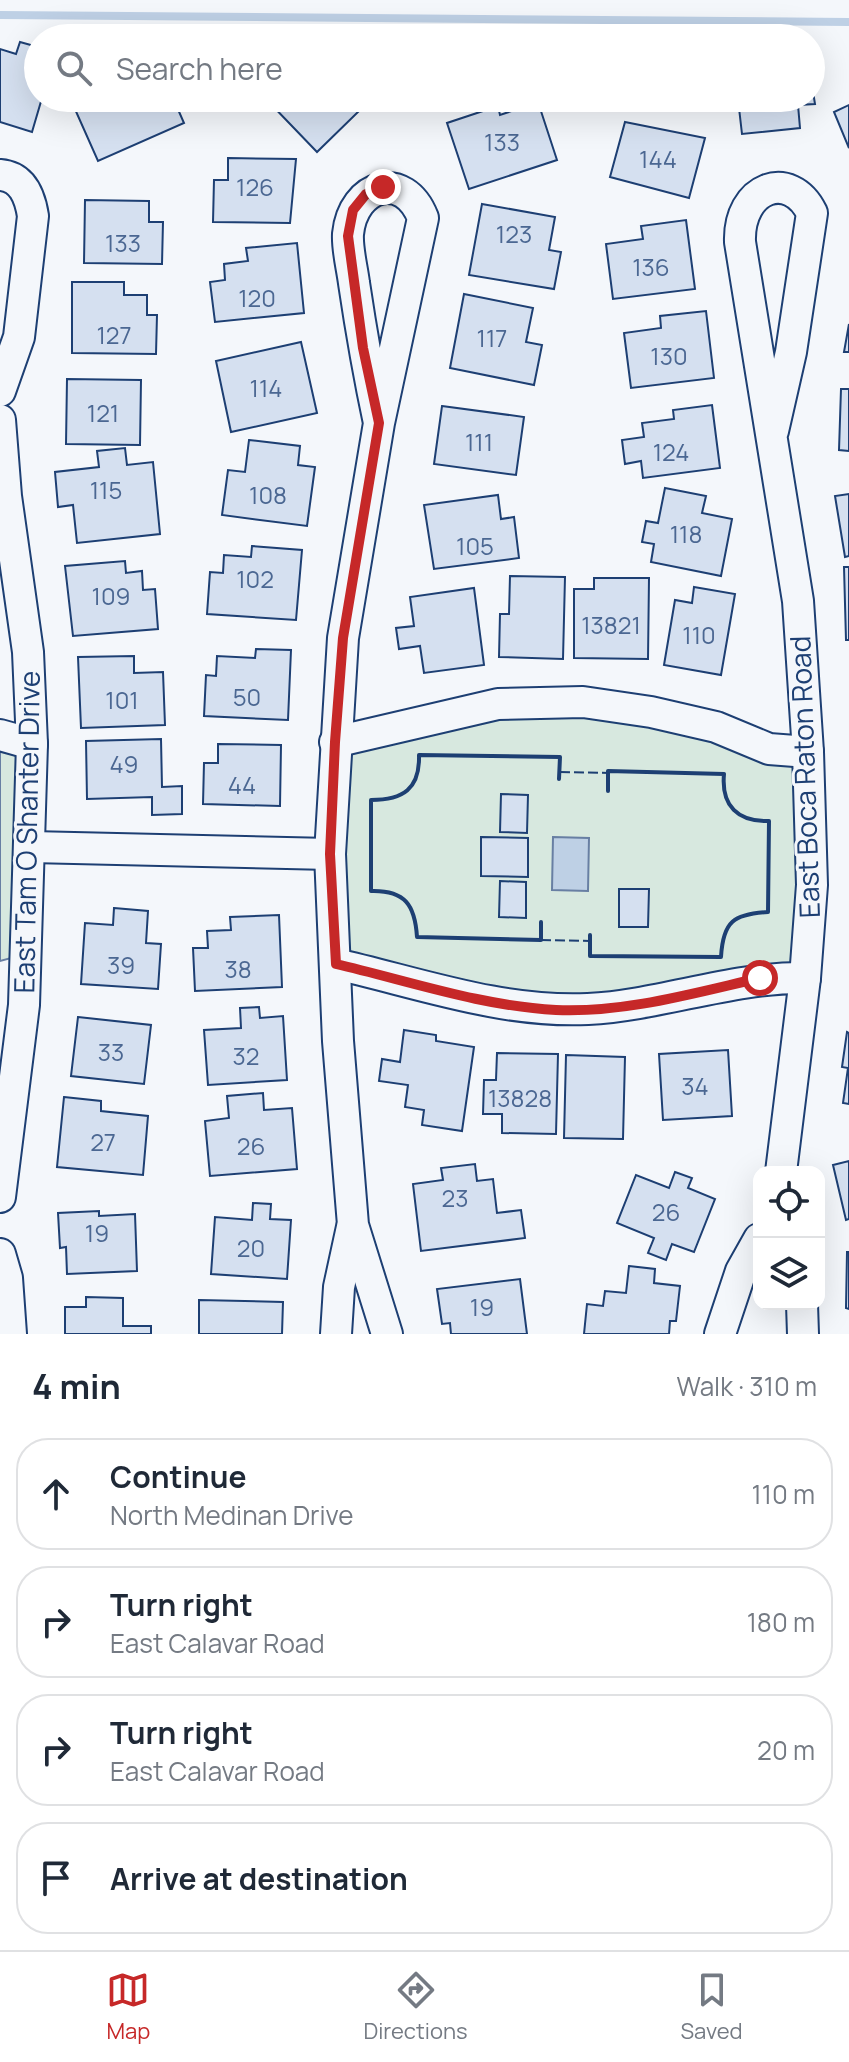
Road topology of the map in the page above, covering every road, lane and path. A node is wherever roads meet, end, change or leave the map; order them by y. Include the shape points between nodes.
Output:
1 (0, 175) edge
2 (0, 391) edge
3 (0, 420) edge
4 (379, 423) junction
5 (773, 431) junction
6 (0, 735) edge
7 (335, 742) junction
8 (32, 744) junction
9 (808, 752) junction
10 (31, 847) junction
11 (330, 854) junction
12 (13, 958) edge
13 (336, 964) junction
14 (805, 978) junction
15 (782, 1166) edge
16 (0, 1197) edge
17 (353, 1225) junction
18 (753, 1250) edge
19 (0, 1254) edge
20 (802, 1310) edge
21 (11, 1334) edge
22 (336, 1334) edge
23 (387, 1334) edge
24 (720, 1334) edge
25 (803, 1334) edge

1 - 2 street via 22,185 33,216 19,337
3 - 8 street, East Tam O Shanter Drive via 28,652
4 - 4 street via 423,218 418,204 404,193 383,187 366,194 353,210 348,236
4 - 7 street via 343,638
5 - 5 street, East Boca Raton Road via 812,213 805,199 769,189 752,196 739,225
5 - 9 street, East Boca Raton Road via 798,601
6 - 8 street
7 - 9 street via 498,704 583,702 716,727 769,749
7 - 11 street
8 - 10 street, East Tam O Shanter Drive
9 - 14 street, East Boca Raton Road via 812,885
10 - 11 street
10 - 12 street, East Tam O Shanter Drive
11 - 13 street
12 - 16 street, East Tam O Shanter Drive via 17,1072
13 - 14 street via 472,999 558,1010 644,1004 760,978
13 - 17 street
14 - 15 street, East Boca Raton Road
17 - 22 street via 339,1287
17 - 23 street
18 - 24 street
19 - 21 street
20 - 25 street

